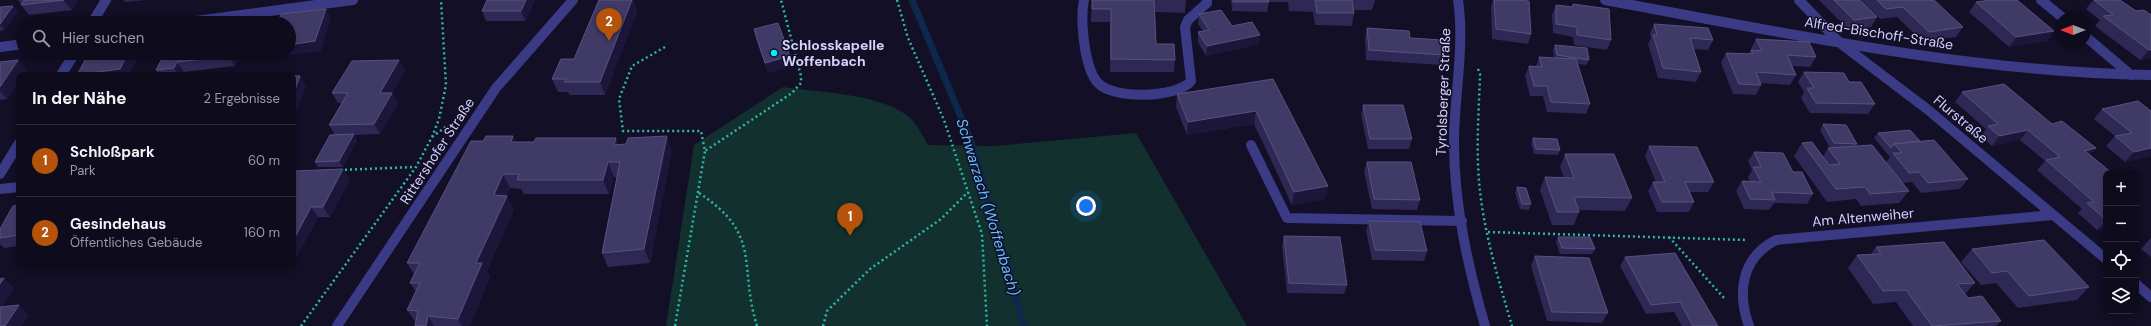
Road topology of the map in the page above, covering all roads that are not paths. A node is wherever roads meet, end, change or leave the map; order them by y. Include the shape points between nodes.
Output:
1 (106, 0) edge
2 (353, 0) edge
3 (573, 0) edge
4 (1084, 0) edge
5 (1207, 0) edge
6 (1458, 0) edge
7 (1605, 0) edge
8 (1798, 0) edge
9 (2041, 0) edge
10 (2056, 12) edge
11 (96, 16) edge
12 (233, 16) edge
13 (2091, 41) edge
14 (1840, 43) junction
15 (16, 45) edge
16 (0, 47) edge
17 (71, 60) edge
18 (63, 72) edge
19 (2131, 75) junction
20 (2151, 75) edge
21 (1251, 145) dead end
22 (16, 148) edge
23 (0, 174) edge
24 (16, 187) edge
25 (0, 189) edge
26 (2053, 215) junction
27 (1462, 221) junction
28 (2103, 257) edge
29 (2139, 287) edge
30 (2151, 297) edge
31 (337, 326) edge
32 (1485, 326) edge
33 (1749, 326) edge

1 - 11 street
2 - 12 street
3 - 31 street, Rittershofer Straße via 496,88
4 - 5 street via 1081,6 1083,26 1092,74 1099,84 1114,91 1142,94 1174,92 1185,88 1192,80 1185,27 1188,20
6 - 27 street, Tyrolsberger Straße via 1460,54 1454,110 1454,145
7 - 14 street, Alfred-Bischoff-Straße
8 - 14 street, Flurstraße
9 - 10 street
13 - 19 street
14 - 19 street, Alfred-Bischoff-Straße via 2014,67
14 - 26 street, Flurstraße via 1927,109
15 - 16 street
17 - 18 street
19 - 20 street, Alfred-Bischoff-Straße
21 - 27 street via 1287,218
22 - 23 street
24 - 25 street
26 - 28 street, Flurstraße
26 - 33 street, Am Altenweiher via 1776,240 1760,253 1746,270 1741,287 1741,305
27 - 32 street, Tyrolsberger Straße
29 - 30 street

